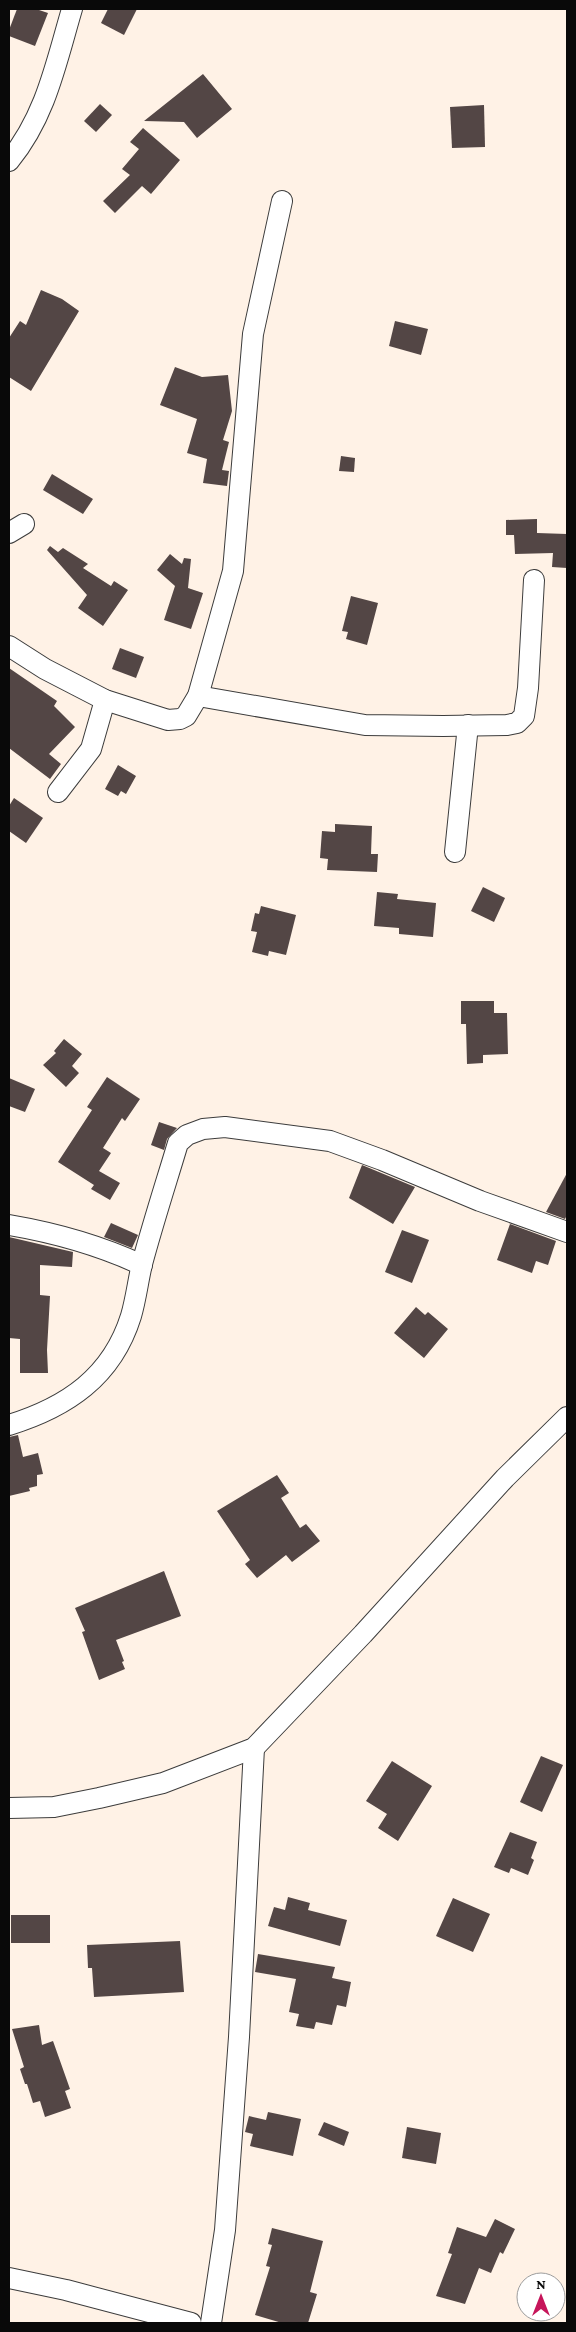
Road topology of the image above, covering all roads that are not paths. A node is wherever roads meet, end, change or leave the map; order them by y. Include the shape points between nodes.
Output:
1 (72, 9) edge
2 (9, 160) edge
3 (282, 202) dead end
4 (534, 580) dead end
5 (9, 646) edge
6 (198, 696) junction
7 (105, 700) junction
8 (468, 725) junction
9 (58, 792) dead end
10 (455, 852) dead end
11 (9, 1225) edge
12 (567, 1232) edge
13 (142, 1265) junction
14 (567, 1417) edge
15 (9, 1425) edge
16 (254, 1748) junction
17 (9, 1808) edge
18 (9, 2278) edge
19 (191, 2323) edge
20 (211, 2323) edge

1 - 2 street via 38,117
3 - 6 street via 253,334 233,571
4 - 8 street via 524,716 507,725
5 - 7 street
6 - 7 street via 186,716 174,720
6 - 8 street via 365,725
7 - 9 street via 91,749
8 - 10 street
11 - 13 street via 67,1236
12 - 13 street via 330,1141 225,1127 187,1134 178,1143
13 - 15 street via 130,1317 113,1356 90,1384 60,1405
14 - 16 street
16 - 17 street via 163,1783 54,1807
16 - 20 street via 225,2230
18 - 19 street

